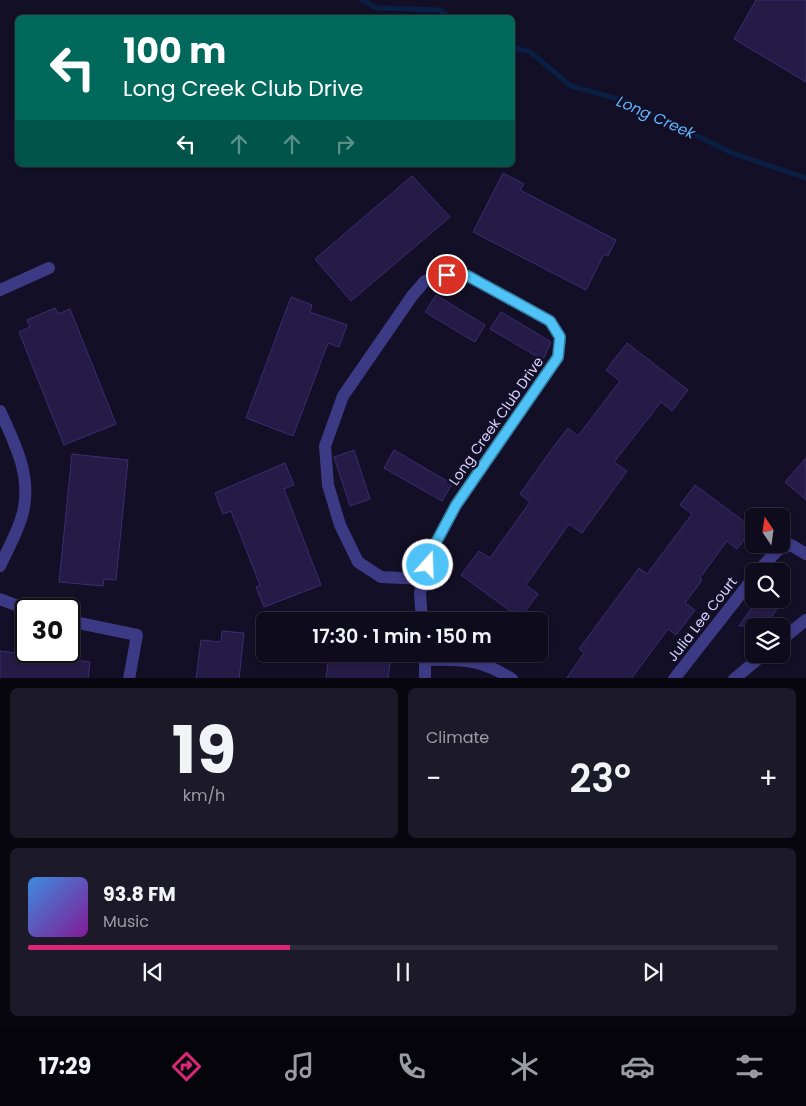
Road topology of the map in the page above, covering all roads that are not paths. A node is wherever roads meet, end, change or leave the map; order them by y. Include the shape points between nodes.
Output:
1 (49, 268) dead end
2 (0, 290) edge
3 (0, 411) edge
4 (806, 554) edge
5 (766, 563) edge
6 (0, 566) edge
7 (424, 579) junction
8 (745, 587) edge
9 (0, 599) edge
10 (15, 605) edge
11 (421, 612) edge
12 (806, 620) edge
13 (80, 623) edge
14 (790, 633) edge
15 (425, 662) edge
16 (477, 662) edge
17 (753, 663) edge
18 (129, 678) edge
19 (425, 678) edge
20 (512, 678) edge
21 (674, 678) edge
22 (734, 678) edge

1 - 2 street
3 - 6 street via 16,445 26,481 22,518
4 - 5 street via 791,545 778,550
7 - 7 street, Long Creek Club Drive via 381,577 358,562 340,525 328,485 325,446 343,396 412,296 426,281 447,275 468,276 550,321 560,337 558,357 456,505 432,550
7 - 11 street, Long Creek Club Drive via 420,593
8 - 21 street, Julia Lee Court
9 - 10 street
12 - 14 street
13 - 18 street via 137,635
15 - 19 street
16 - 20 street
17 - 22 street

